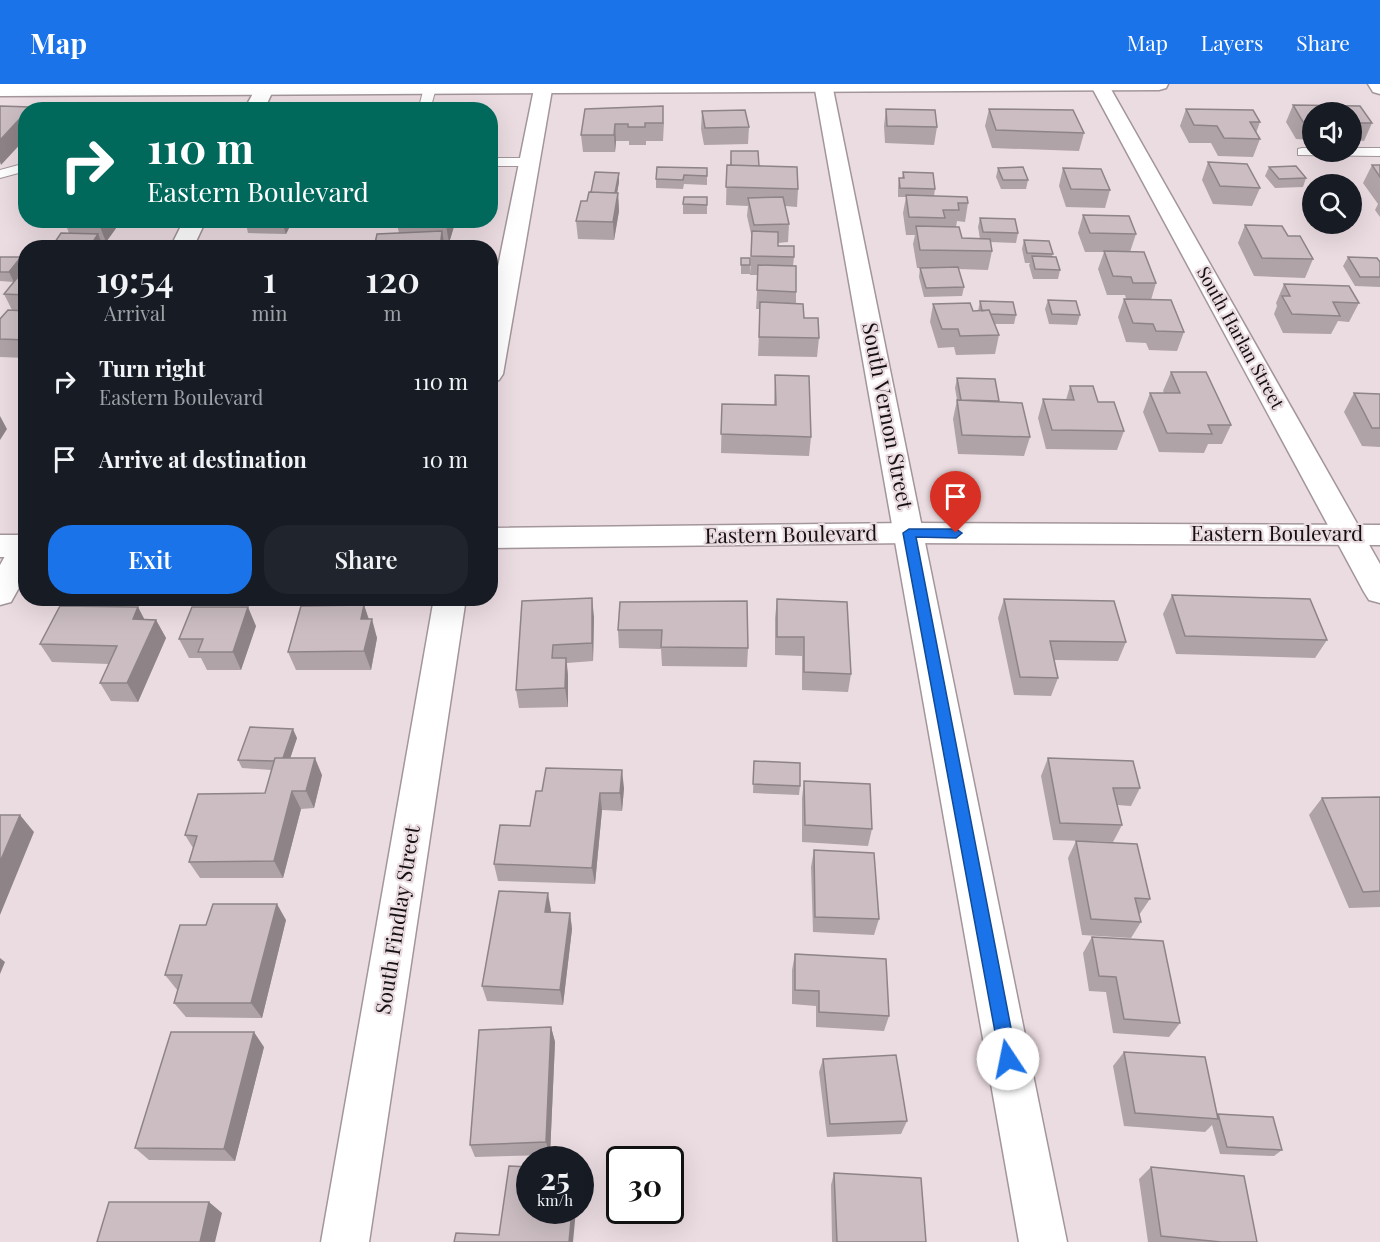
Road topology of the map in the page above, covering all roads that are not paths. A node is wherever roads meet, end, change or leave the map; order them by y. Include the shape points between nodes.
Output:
1 (1100, 84) edge
2 (1159, 84) edge
3 (1377, 84) edge
4 (823, 85) edge
5 (266, 86) edge
6 (544, 86) edge
7 (430, 88) junction
8 (1380, 88) edge
9 (0, 90) edge
10 (258, 102) edge
11 (426, 102) edge
12 (1362, 152) edge
13 (1380, 152) edge
14 (498, 162) edge
15 (530, 162) junction
16 (18, 169) edge
17 (0, 174) edge
18 (498, 332) edge
19 (909, 533) junction
20 (1349, 535) junction
21 (1380, 535) edge
22 (498, 538) edge
23 (18, 545) edge
24 (0, 546) edge
25 (18, 559) edge
26 (1380, 592) edge
27 (0, 594) edge
28 (449, 606) edge
29 (345, 1242) edge
30 (1043, 1242) edge

1 - 2 street
1 - 4 street
1 - 20 street, South Harlan Street
3 - 8 street
4 - 6 street
4 - 19 street, South Vernon Street
5 - 7 street
5 - 9 street
5 - 10 street
6 - 7 street
6 - 15 street
7 - 11 lane
12 - 13 lane
14 - 15 lane
15 - 18 street
16 - 17 lane
19 - 20 street, Eastern Boulevard
19 - 22 street, Eastern Boulevard
19 - 30 street, South Vernon Street
20 - 21 street, Eastern Boulevard
20 - 26 street, South Harlan Street
23 - 24 street
25 - 27 street
28 - 29 street, South Findlay Street

